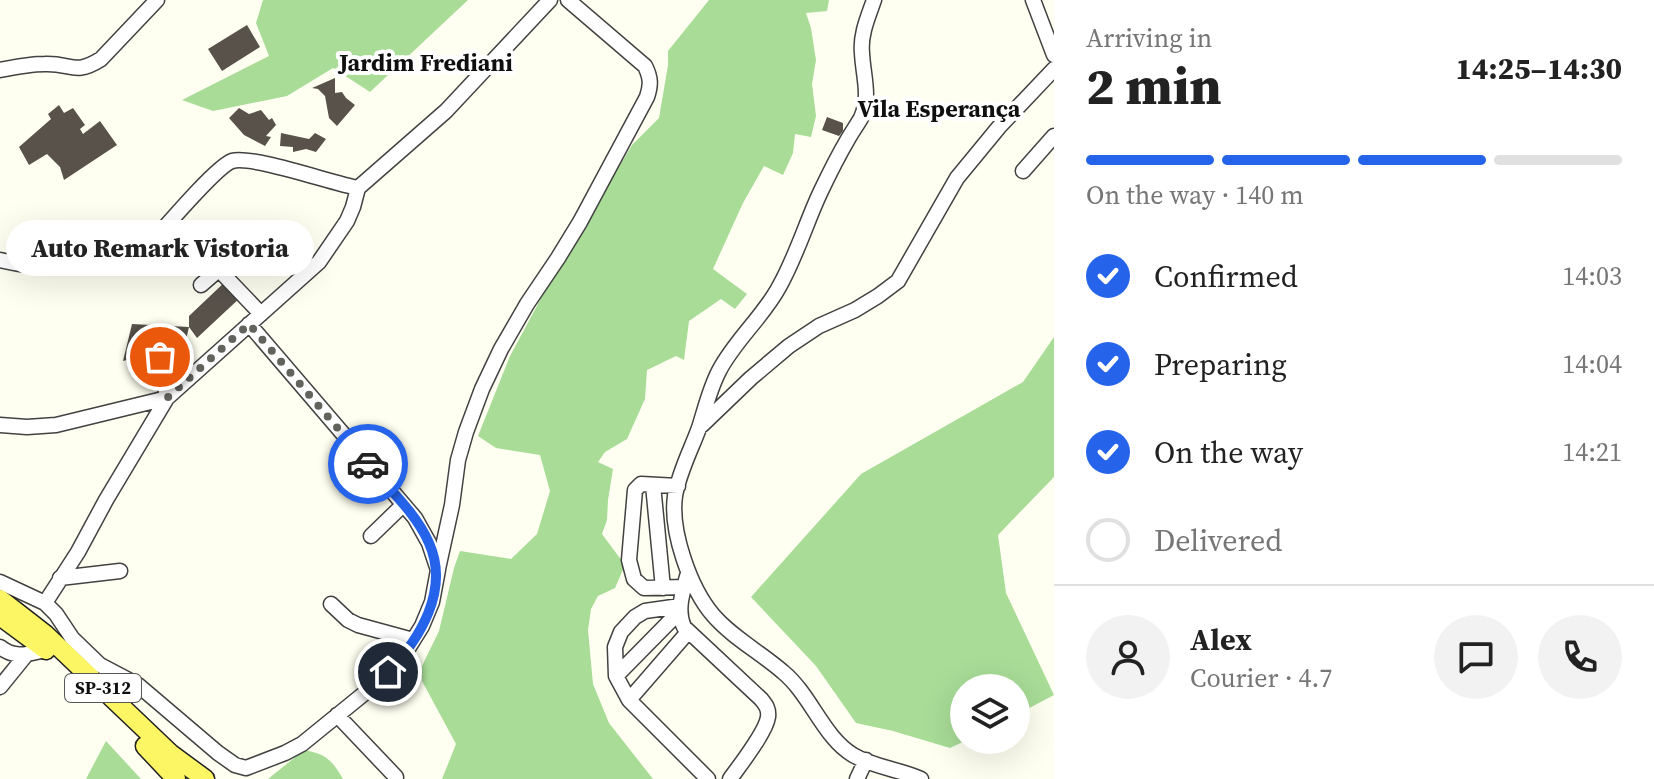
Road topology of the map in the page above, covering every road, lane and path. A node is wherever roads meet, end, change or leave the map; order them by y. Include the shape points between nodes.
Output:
1 (157, 0) edge
2 (550, 0) edge
3 (568, 0) edge
4 (874, 0) edge
5 (1033, 0) edge
6 (1054, 55) edge
7 (1054, 69) edge
8 (0, 70) edge
9 (1054, 136) edge
10 (1023, 171) dead end
11 (358, 188) junction
12 (0, 260) edge
13 (201, 285) dead end
14 (255, 319) junction
15 (160, 357) dead end
16 (167, 398) junction
17 (0, 425) edge
18 (699, 428) junction
19 (653, 485) junction
20 (678, 486) junction
21 (403, 505) junction
22 (371, 536) dead end
23 (438, 570) junction
24 (120, 571) dead end
25 (60, 578) junction
26 (686, 580) junction
27 (0, 582) edge
28 (663, 588) junction
29 (0, 599) edge
30 (45, 603) junction
31 (331, 604) dead end
32 (680, 609) junction
33 (0, 616) edge
34 (688, 632) junction
35 (413, 640) junction
36 (0, 647) edge
37 (45, 650) junction
38 (26, 655) junction
39 (100, 665) junction
40 (616, 676) junction
41 (0, 687) edge
42 (102, 687) junction
43 (629, 700) junction
44 (337, 715) junction
45 (866, 760) junction
46 (396, 777) edge
47 (176, 779) edge
48 (205, 779) edge
49 (708, 779) edge
50 (730, 779) edge
51 (857, 779) edge
52 (921, 779) edge

1 - 8 street via 89,67 48,63
2 - 11 street via 446,111
3 - 23 street via 645,66 651,85 580,222 527,304 482,389 458,460
4 - 18 street via 862,42 867,96 860,119 822,189 779,288 720,370
5 - 6 street
7 - 18 street via 957,178 891,288 789,346
9 - 10 street
11 - 12 street via 235,160 217,171 132,259 31,267
11 - 14 street via 347,221 319,262
13 - 14 street via 221,272
14 - 16 street
14 - 21 street
15 - 16 street
16 - 17 street via 56,425
16 - 25 street
18 - 20 street
19 - 20 street
19 - 28 street
19 - 28 street via 641,484 635,490 629,560 634,579 644,588
20 - 26 street via 675,521
21 - 22 street
21 - 23 street via 429,543
23 - 35 street via 432,602
24 - 25 street
25 - 30 street
26 - 28 street
26 - 32 street
26 - 45 street via 712,614 792,679 834,738
27 - 30 street
29 - 42 main road, SP-312
30 - 39 street
31 - 35 street via 358,625
32 - 34 street
32 - 40 street
32 - 40 street via 645,611 621,632 615,647
33 - 37 main road, SP-312
34 - 43 street
34 - 50 street via 768,707 763,729
35 - 44 street via 371,688
36 - 38 street
37 - 38 street
37 - 47 main road, SP-312
38 - 41 street
39 - 42 street
39 - 44 street via 138,685 218,753 246,768 302,744
40 - 43 street
42 - 48 main road, SP-312 via 171,754
43 - 49 street
44 - 46 street
45 - 51 street
45 - 52 street

